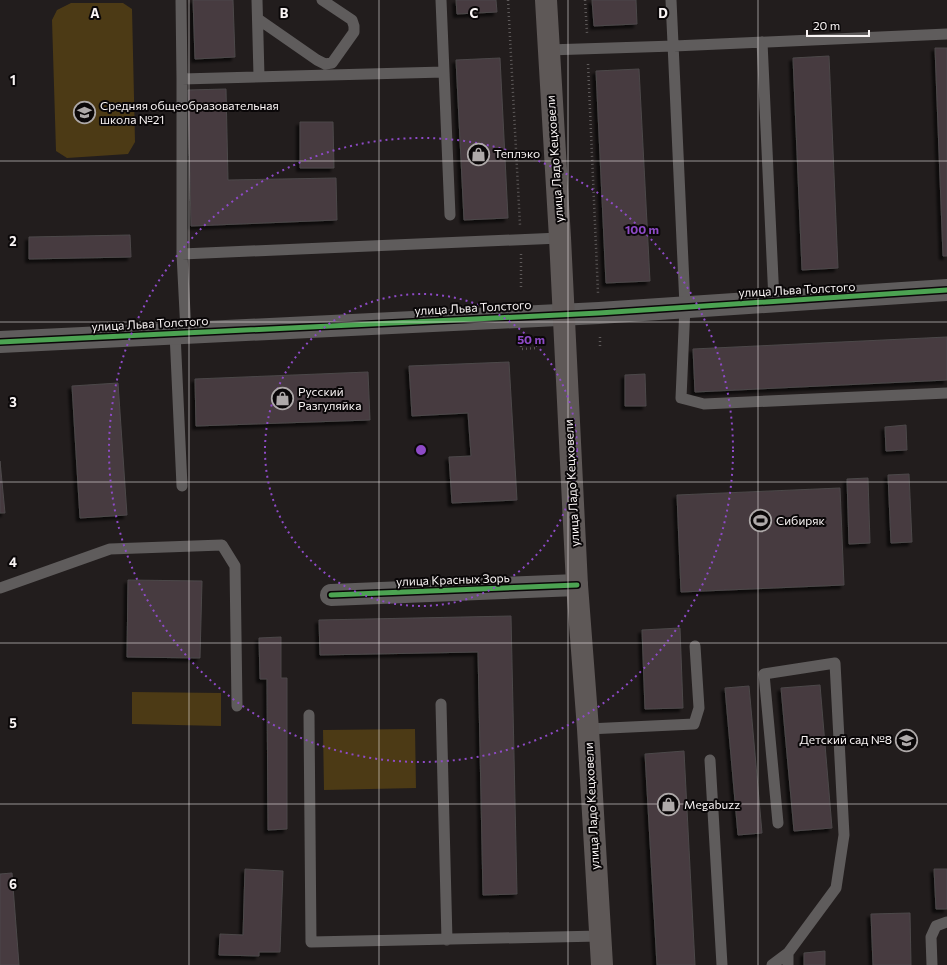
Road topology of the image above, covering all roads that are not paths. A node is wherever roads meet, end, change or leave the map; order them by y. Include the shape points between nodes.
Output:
1 (181, 0) edge
2 (257, 0) edge
3 (322, 0) edge
4 (441, 0) edge
5 (546, 0) edge
6 (672, 0) edge
7 (258, 19) junction
8 (947, 34) edge
9 (762, 42) junction
10 (674, 46) junction
11 (548, 50) junction
12 (444, 72) junction
13 (259, 76) junction
14 (182, 79) junction
15 (450, 216) dead end
16 (560, 238) junction
17 (182, 254) junction
18 (947, 290) edge
19 (774, 301) junction
20 (685, 306) junction
21 (563, 314) junction
22 (181, 333) junction
23 (0, 342) edge
24 (947, 393) edge
25 (182, 486) dead end
26 (577, 585) junction
27 (0, 588) edge
28 (331, 596) dead end
29 (695, 646) dead end
30 (441, 704) dead end
31 (237, 706) dead end
32 (309, 715) dead end
33 (588, 729) junction
34 (710, 760) dead end
35 (778, 823) dead end
36 (947, 922) edge
37 (600, 936) junction
38 (447, 940) junction
39 (788, 952) junction
40 (602, 965) edge
41 (722, 965) edge
42 (772, 965) edge
43 (788, 965) edge
44 (932, 965) edge

1 - 14 lane
2 - 7 lane
3 - 7 lane via 352,20 354,26 354,32 332,63 325,64 317,60
4 - 12 lane
5 - 11 main road, улица Ладо Кецховели
6 - 10 lane
7 - 13 lane
8 - 9 lane
9 - 10 lane
9 - 19 lane
10 - 11 lane
10 - 20 lane
11 - 16 main road, улица Ладо Кецховели
12 - 13 lane
12 - 15 lane
13 - 14 lane
14 - 17 lane
16 - 17 lane
16 - 21 main road, улица Ладо Кецховели
17 - 22 lane
18 - 19 street, улица Льва Толстого
19 - 20 street, улица Льва Толстого
20 - 21 street, улица Льва Толстого
20 - 24 lane via 681,398 704,404
21 - 22 street, улица Льва Толстого
21 - 26 main road, улица Ладо Кецховели
22 - 23 street, улица Льва Толстого
22 - 25 lane
26 - 28 street, улица Красных Зорь
26 - 33 main road, улица Ладо Кецховели
27 - 31 lane via 110,549 222,546 235,566
29 - 33 lane via 699,708 694,724
30 - 38 lane
32 - 38 lane via 311,942
33 - 37 main road, улица Ладо Кецховели
34 - 41 lane
35 - 39 lane via 764,674 834,664 844,835 836,888
36 - 44 lane via 936,926 931,937
37 - 38 lane
37 - 40 main road, улица Ладо Кецховели
39 - 42 lane
39 - 43 lane

